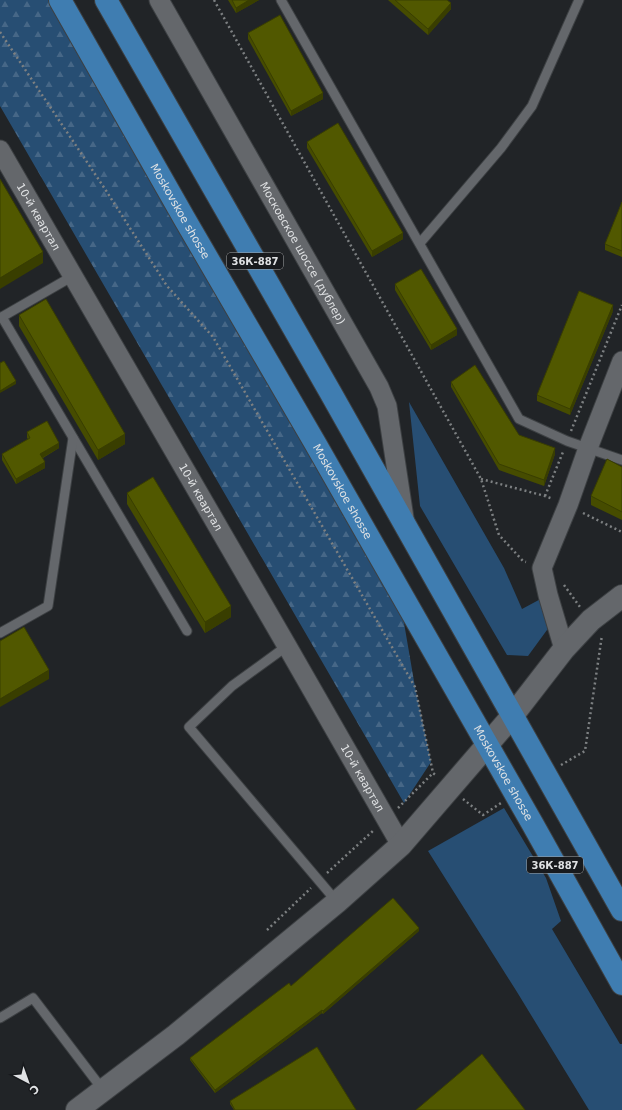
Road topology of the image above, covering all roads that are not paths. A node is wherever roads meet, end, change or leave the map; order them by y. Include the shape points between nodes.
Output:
1 (60, 0) edge
2 (106, 0) edge
3 (159, 0) edge
4 (281, 0) edge
5 (579, 0) edge
6 (0, 150) edge
7 (420, 243) junction
8 (72, 276) junction
9 (1, 317) edge
10 (622, 361) edge
11 (73, 438) junction
12 (588, 448) junction
13 (622, 460) edge
14 (404, 522) junction
15 (622, 596) edge
16 (187, 631) dead end
17 (0, 633) edge
18 (287, 646) junction
19 (564, 649) junction
20 (513, 715) junction
21 (488, 746) junction
22 (401, 845) junction
23 (337, 902) junction
24 (622, 910) edge
25 (622, 984) edge
26 (0, 1018) edge
27 (103, 1090) junction
28 (77, 1110) edge

1 - 21 main road, Moskovskoe shosse / 36К-887
2 - 14 main road, 36К-887
3 - 14 street, Московское шоссе (дублер) via 379,387 387,406
4 - 7 lane
5 - 7 lane via 532,106 501,148
6 - 8 street, 10-й квартал
7 - 12 lane via 519,418
8 - 9 lane
8 - 18 street, 10-й квартал
9 - 11 lane
10 - 12 street
11 - 16 lane
11 - 17 lane via 48,606
12 - 13 lane
12 - 19 street via 542,568
14 - 20 main road, 36К-887
15 - 19 street via 591,620
18 - 22 street, 10-й квартал
18 - 23 lane via 232,686 189,727
19 - 20 street
20 - 21 street
20 - 24 main road, 36К-887
21 - 22 street
21 - 25 main road, Moskovskoe shosse / 36К-887
22 - 23 street
23 - 27 street via 176,1035
26 - 27 lane via 33,998
27 - 28 street

